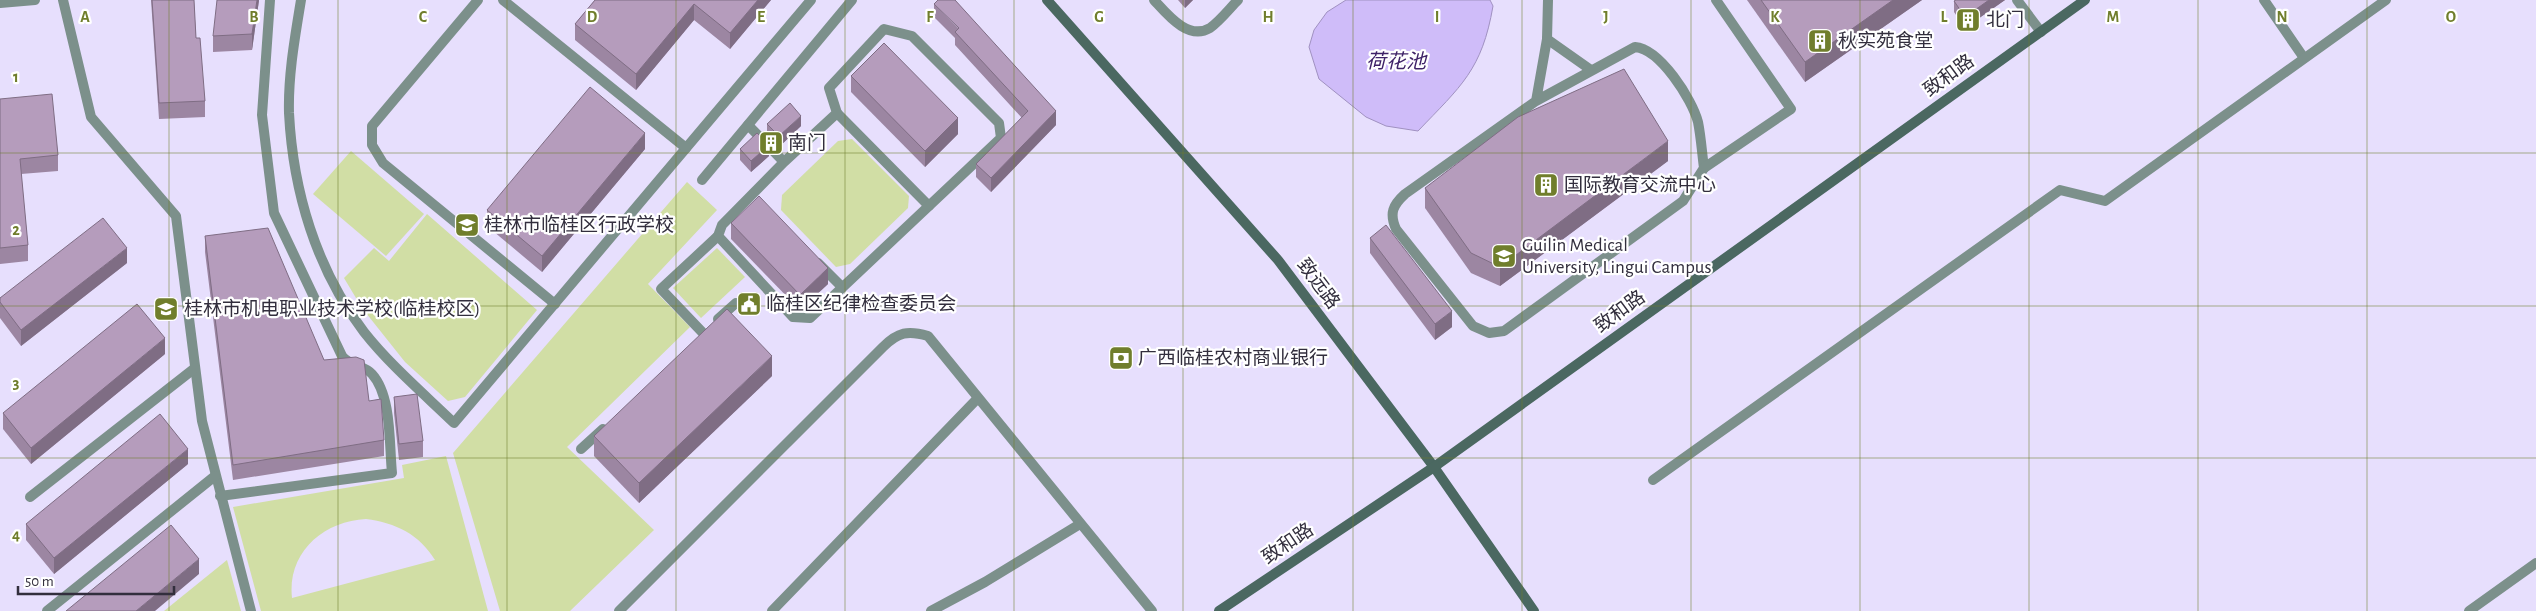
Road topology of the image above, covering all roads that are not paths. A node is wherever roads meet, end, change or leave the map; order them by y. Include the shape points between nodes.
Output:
1 (35, 0) edge
2 (63, 0) edge
3 (270, 0) edge
4 (301, 0) edge
5 (478, 0) edge
6 (503, 0) edge
7 (811, 0) edge
8 (852, 0) edge
9 (1047, 0) edge
10 (1154, 0) edge
11 (1238, 0) edge
12 (1548, 0) edge
13 (1716, 0) edge
14 (2017, 0) edge
15 (2085, 0) edge
16 (2264, 0) edge
17 (2386, 0) edge
18 (0, 3) edge
19 (2041, 32) junction
20 (1547, 39) junction
21 (2304, 58) junction
22 (1591, 70) junction
23 (1536, 101) junction
24 (837, 113) junction
25 (748, 125) junction
26 (686, 148) junction
27 (784, 162) junction
28 (1704, 168) junction
29 (702, 180) dead end
30 (929, 206) junction
31 (718, 236) junction
32 (808, 252) edge
33 (842, 287) junction
34 (736, 303) dead end
35 (555, 304) junction
36 (195, 368) junction
37 (977, 399) junction
38 (610, 422) edge
39 (581, 449) dead end
40 (1434, 467) junction
41 (215, 476) junction
42 (1653, 480) dead end
43 (220, 496) junction
44 (30, 497) dead end
45 (1080, 524) junction
46 (2536, 563) edge
47 (47, 611) edge
48 (251, 611) edge
49 (619, 611) edge
50 (772, 611) edge
51 (931, 611) edge
52 (1152, 611) edge
53 (1219, 611) edge
54 (1534, 611) edge
55 (2469, 611) edge

1 - 18 street
2 - 36 street via 91,117 176,216
3 - 43 street via 262,115 274,213 344,358 368,371 383,390 392,473
4 - 35 street via 289,112 299,189 317,251 364,331 454,423
5 - 35 street via 372,126 372,145 383,163
6 - 26 street
7 - 26 street
8 - 25 street
9 - 40 main road, 致远路 via 1278,260
10 - 11 street via 1176,23 1193,31 1209,28
12 - 20 street
13 - 28 street via 1791,109
14 - 19 street
15 - 19 main road, 致和路
16 - 21 street
17 - 21 street
19 - 40 main road, 致和路
20 - 22 street
20 - 23 street
21 - 42 street via 2105,201 2060,190
22 - 23 street
22 - 28 street via 1635,47 1654,54 1676,81 1698,121
23 - 28 street via 1405,194 1392,210 1396,229 1472,326 1483,332 1495,334 1504,331 1683,201
24 - 27 street
24 - 30 street
24 - 30 street via 829,88 884,29 912,36 999,123 1001,138
25 - 27 street
25 - 29 street
26 - 35 street
27 - 31 street via 756,198 722,225
30 - 33 street
31 - 33 street via 792,317 810,318
31 - 34 street via 661,289 700,337
32 - 33 street
36 - 41 street via 202,421
36 - 44 street
37 - 45 street
37 - 49 street via 928,336 913,332 893,337
37 - 50 street
38 - 39 street
40 - 53 main road, 致和路
40 - 54 main road, 致远路
41 - 43 street
41 - 47 street
43 - 48 street
45 - 51 street
45 - 52 street
46 - 55 street

